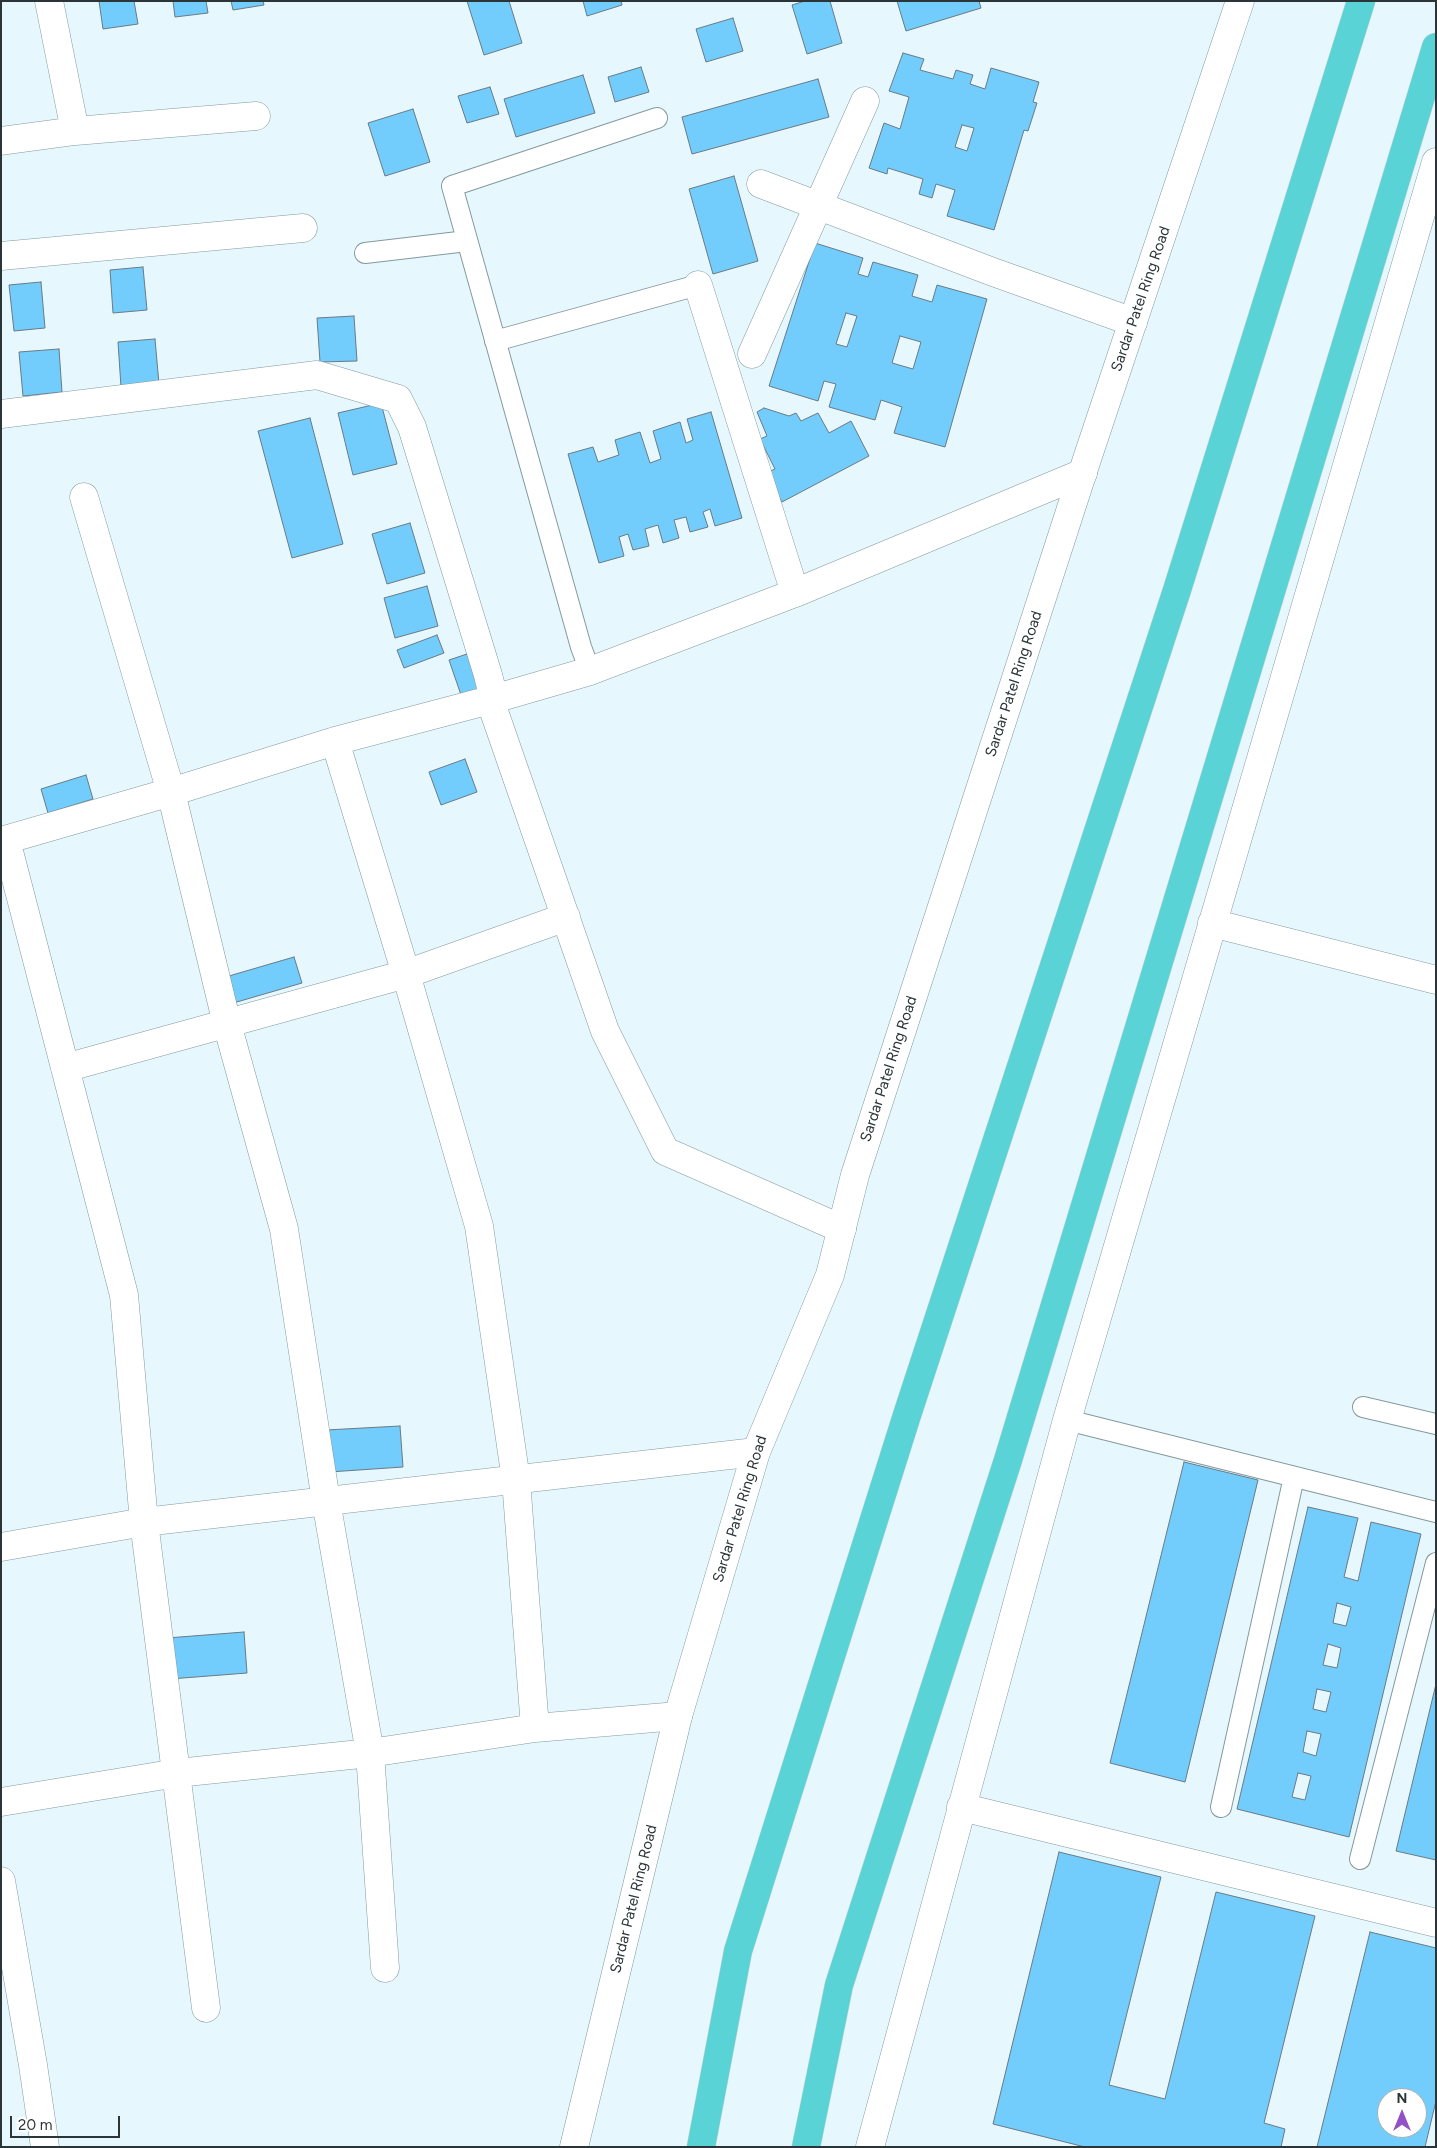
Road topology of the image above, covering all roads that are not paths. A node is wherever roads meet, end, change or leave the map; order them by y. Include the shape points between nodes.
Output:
1 (50, 1) edge
2 (1240, 1) edge
3 (1360, 1) edge
4 (1436, 46) edge
5 (865, 101) dead end
6 (256, 116) dead end
7 (657, 118) dead end
8 (75, 131) junction
9 (1, 140) edge
10 (1436, 162) edge
11 (761, 184) dead end
12 (818, 207) junction
13 (303, 228) dead end
14 (467, 241) junction
15 (364, 253) dead end
16 (1, 256) edge
17 (698, 285) joint
18 (1133, 322) junction
19 (495, 341) junction
20 (752, 354) dead end
21 (1, 414) edge
22 (1082, 474) junction
23 (84, 497) dead end
24 (795, 593) junction
25 (590, 670) junction
26 (490, 700) junction
27 (335, 741) junction
28 (171, 792) junction
29 (4, 840) edge
30 (566, 917) junction
31 (1212, 923) junction
32 (406, 974) junction
33 (1436, 980) edge
34 (227, 1024) junction
35 (65, 1068) junction
36 (842, 1229) junction
37 (1363, 1407) dead end
38 (1067, 1420) junction
39 (1436, 1424) edge
40 (756, 1452) junction
41 (1294, 1477) junction
42 (516, 1480) junction
43 (326, 1501) junction
44 (1436, 1512) edge
45 (144, 1522) junction
46 (1, 1547) edge
47 (1436, 1563) edge
48 (678, 1716) junction
49 (535, 1728) junction
50 (370, 1752) junction
51 (177, 1772) junction
52 (1, 1802) edge
53 (961, 1807) junction
54 (1221, 1807) dead end
55 (1360, 1859) dead end
56 (1, 1881) edge
57 (1436, 1923) edge
58 (385, 1968) dead end
59 (206, 2008) dead end
60 (45, 2147) edge
61 (574, 2147) edge
62 (701, 2147) edge
63 (806, 2147) edge
64 (870, 2147) edge

1 - 8 street
2 - 18 street, Sardar Patel Ring Road
3 - 62 highway via 1177,590 907,1415 738,1952
4 - 63 highway via 1008,1460 839,1985
5 - 12 street
6 - 8 street
7 - 14 lane via 452,186
8 - 9 street
10 - 31 street
11 - 12 street
12 - 18 street
12 - 20 street
13 - 16 street
14 - 15 lane
14 - 19 lane
17 - 19 lane
17 - 24 street
18 - 22 street, Sardar Patel Ring Road
19 - 25 lane
21 - 26 street via 317,375 398,400 412,427 488,675
22 - 24 street
22 - 36 street, Sardar Patel Ring Road via 855,1175
23 - 28 street
24 - 25 street
25 - 26 street
26 - 27 street
26 - 30 street
27 - 28 street
27 - 32 street
28 - 29 street
28 - 34 street
29 - 35 street
30 - 32 street
30 - 36 street via 605,1031 665,1151
31 - 33 street
31 - 38 street
32 - 34 street
32 - 42 street via 479,1226
34 - 35 street
34 - 43 street via 284,1229
35 - 45 street via 124,1295
36 - 40 street, Sardar Patel Ring Road via 830,1275
37 - 39 lane
38 - 41 lane
38 - 53 street
40 - 42 street
40 - 48 street, Sardar Patel Ring Road
41 - 44 lane
41 - 54 lane
42 - 43 street
42 - 49 street
43 - 45 street
43 - 50 street
45 - 46 street
45 - 51 street
47 - 55 lane
48 - 49 street
48 - 61 street, Sardar Patel Ring Road
49 - 50 street
50 - 51 street
50 - 58 street
51 - 52 street
51 - 59 street
53 - 57 street
53 - 64 street
56 - 60 street

